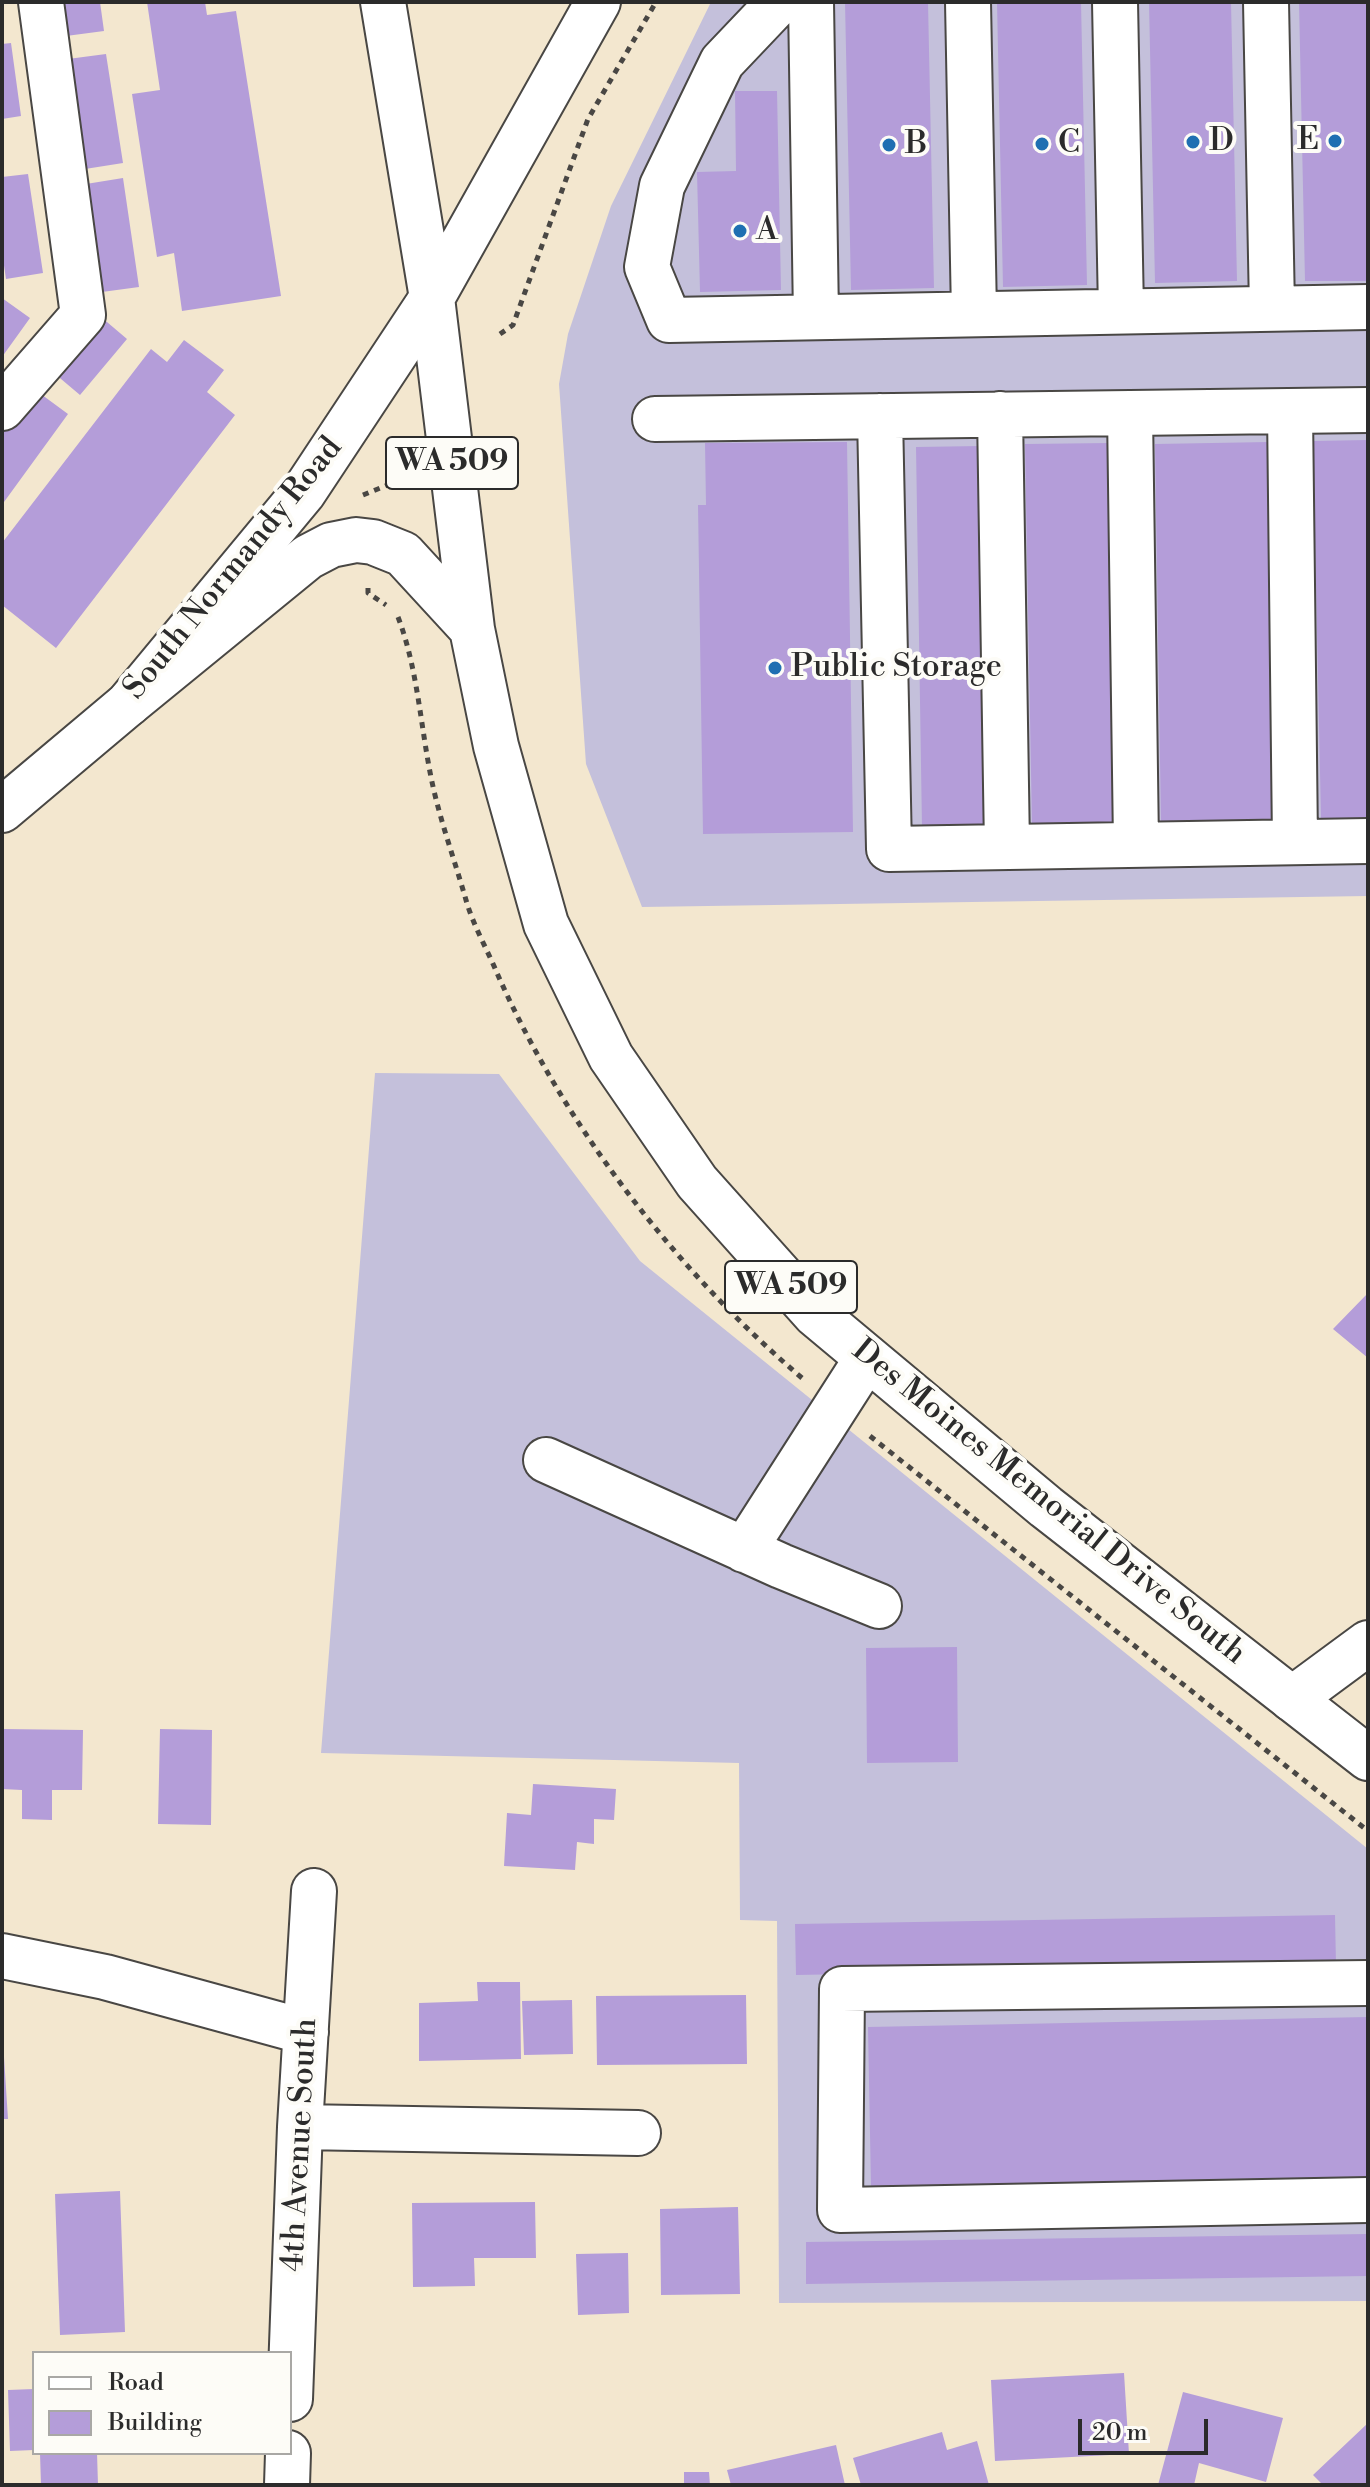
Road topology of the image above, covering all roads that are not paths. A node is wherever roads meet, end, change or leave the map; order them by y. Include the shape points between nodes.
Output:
1 (41, 2) edge
2 (383, 2) edge
3 (598, 2) edge
4 (779, 2) edge
5 (811, 2) edge
6 (968, 2) edge
7 (1115, 2) edge
8 (1266, 2) edge
9 (432, 298) junction
10 (1368, 307) edge
11 (1272, 308) junction
12 (1121, 311) junction
13 (974, 314) junction
14 (816, 317) junction
15 (2, 408) edge
16 (1368, 410) edge
17 (1290, 411) junction
18 (1130, 413) junction
19 (1000, 414) junction
20 (880, 416) junction
21 (655, 419) dead end
22 (472, 629) junction
23 (128, 704) junction
24 (2, 810) edge
25 (1368, 841) edge
26 (1295, 842) junction
27 (1136, 844) junction
28 (1007, 847) junction
29 (867, 1358) junction
30 (546, 1460) dead end
31 (744, 1550) junction
32 (879, 1606) dead end
33 (1368, 1643) edge
34 (1292, 1699) junction
35 (1368, 1758) edge
36 (314, 1891) dead end
37 (2, 1956) edge
38 (1368, 1983) edge
39 (306, 2032) junction
40 (300, 2127) junction
41 (638, 2133) dead end
42 (1368, 2200) edge
43 (292, 2351) edge
44 (288, 2455) edge
45 (287, 2485) edge

1 - 15 main road via 83,315
2 - 9 main road, WA 509
3 - 9 main road
4 - 14 main road via 722,62 662,186 647,267 669,320
5 - 14 main road
6 - 13 main road
7 - 12 main road
8 - 11 main road
9 - 22 main road, Des Moines Memorial Drive South / WA 509
9 - 23 main road, South Normandy Road via 303,493
10 - 11 main road
11 - 12 main road
12 - 13 main road
13 - 14 main road
16 - 17 main road
17 - 18 main road
17 - 26 main road
18 - 19 main road
18 - 27 main road
19 - 20 main road
19 - 28 main road
20 - 21 main road
20 - 28 main road via 889,849
22 - 23 main road via 403,554 373,542 331,545 308,557
22 - 29 main road, Des Moines Memorial Drive South / WA 509 via 496,746 546,924 611,1057 697,1182 815,1314
23 - 24 main road, South Normandy Road
25 - 26 main road
26 - 27 main road
27 - 28 main road
29 - 31 main road
29 - 34 main road, Des Moines Memorial Drive South / WA 509 via 1046,1507
30 - 31 main road
31 - 32 main road
33 - 34 main road
34 - 35 main road, Des Moines Memorial Drive South / WA 509
36 - 39 main road, 4th Avenue South
37 - 39 main road via 105,1977
38 - 42 main road via 842,1989 840,2210
39 - 40 main road, 4th Avenue South
40 - 41 main road
40 - 43 main road, 4th Avenue South
44 - 45 main road

